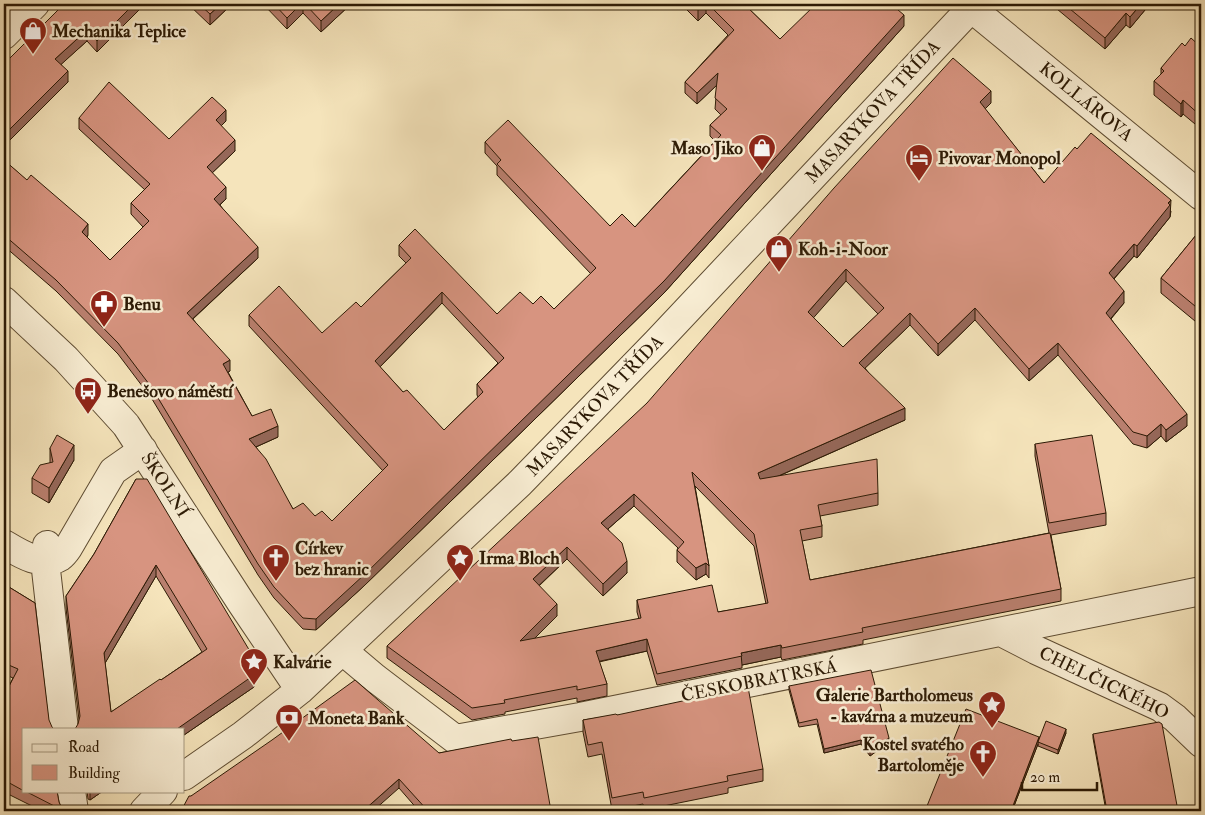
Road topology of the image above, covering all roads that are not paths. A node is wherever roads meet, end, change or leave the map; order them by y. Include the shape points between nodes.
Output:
1 (35, 4) edge
2 (973, 6) edge
3 (4, 35) edge
4 (1201, 196) edge
5 (4, 301) edge
6 (143, 450) junction
7 (4, 544) edge
8 (46, 553) junction
9 (1201, 591) edge
10 (1001, 632) junction
11 (343, 651) junction
12 (300, 690) junction
13 (64, 728) edge
14 (1201, 743) edge
15 (185, 775) edge
16 (71, 792) edge
17 (163, 792) edge
18 (74, 811) edge
19 (144, 811) edge

1 - 3 street
2 - 4 street, KOLLÁROVA
2 - 11 street, MASARYKOVA TŘÍDA via 520,483
5 - 6 street, ŠKOLNÍ via 66,359 126,425
6 - 8 street via 113,471 68,548 59,557
6 - 12 street, ŠKOLNÍ
7 - 8 street via 29,557
8 - 13 street
9 - 10 street, ČESKOBRATRSKÁ
10 - 11 street, ČESKOBRATRSKÁ via 455,739
10 - 14 street, CHELČICKÉHO via 1160,707
11 - 12 street, MASARYKOVA TŘÍDA
12 - 15 street, MASARYKOVA TŘÍDA
16 - 18 street
17 - 19 street

